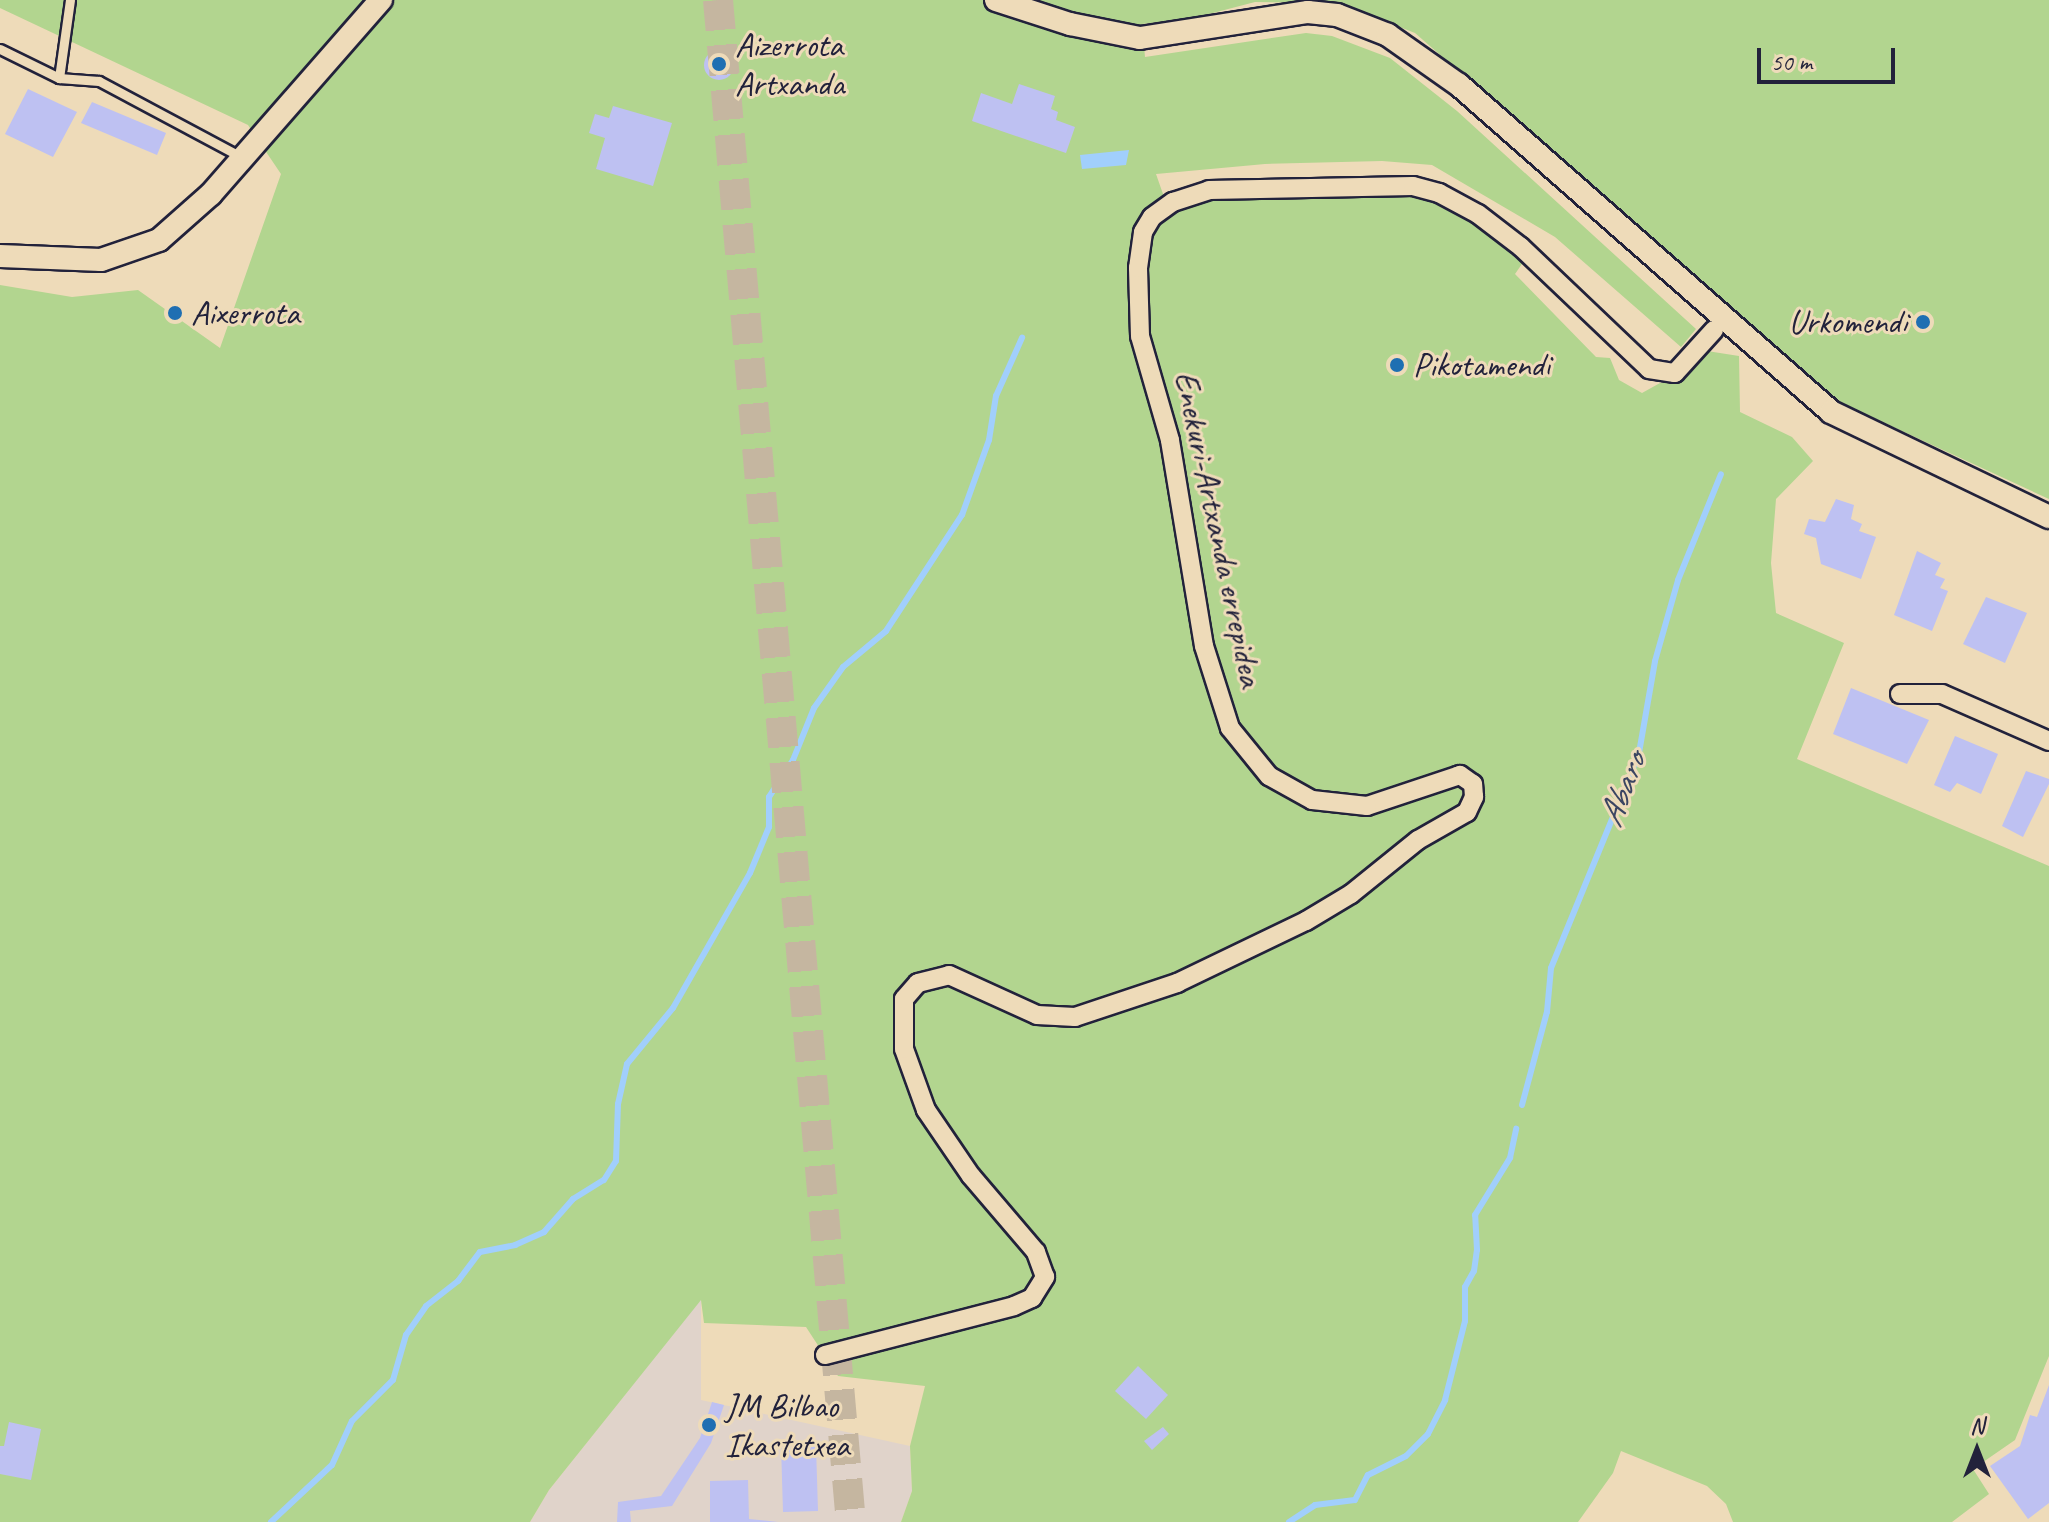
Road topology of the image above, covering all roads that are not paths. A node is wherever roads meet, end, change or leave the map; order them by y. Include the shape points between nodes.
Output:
1 (70, 0) edge
2 (381, 0) edge
3 (996, 0) edge
4 (0, 49) edge
5 (59, 78) junction
6 (243, 158) junction
7 (0, 256) edge
8 (1719, 324) junction
9 (2049, 517) edge
10 (1900, 694) dead end
11 (2049, 741) edge
12 (825, 1355) dead end

1 - 5 lane
2 - 6 street
3 - 8 street via 1070,24 1140,38 1308,12 1337,15 1388,35 1459,85
4 - 5 lane
5 - 6 lane via 99,81
6 - 7 street via 175,229 141,250 101,260
8 - 9 street via 1850,425
8 - 12 street, Enekuri-Artxanda errepidea via 1675,373 1649,369 1521,247 1465,207 1413,186 1209,190 1173,202 1152,217 1143,232 1138,268 1140,336 1170,440 1207,659 1230,728 1269,776 1312,800 1367,806 1460,775 1473,784 1474,797 1467,812 1418,840 1351,894 1177,983 1075,1017 1037,1015 949,975 918,983 904,999 904,1049 926,1110 971,1176 1036,1252 1045,1277 1032,1298 1014,1306
10 - 11 street via 1942,694

